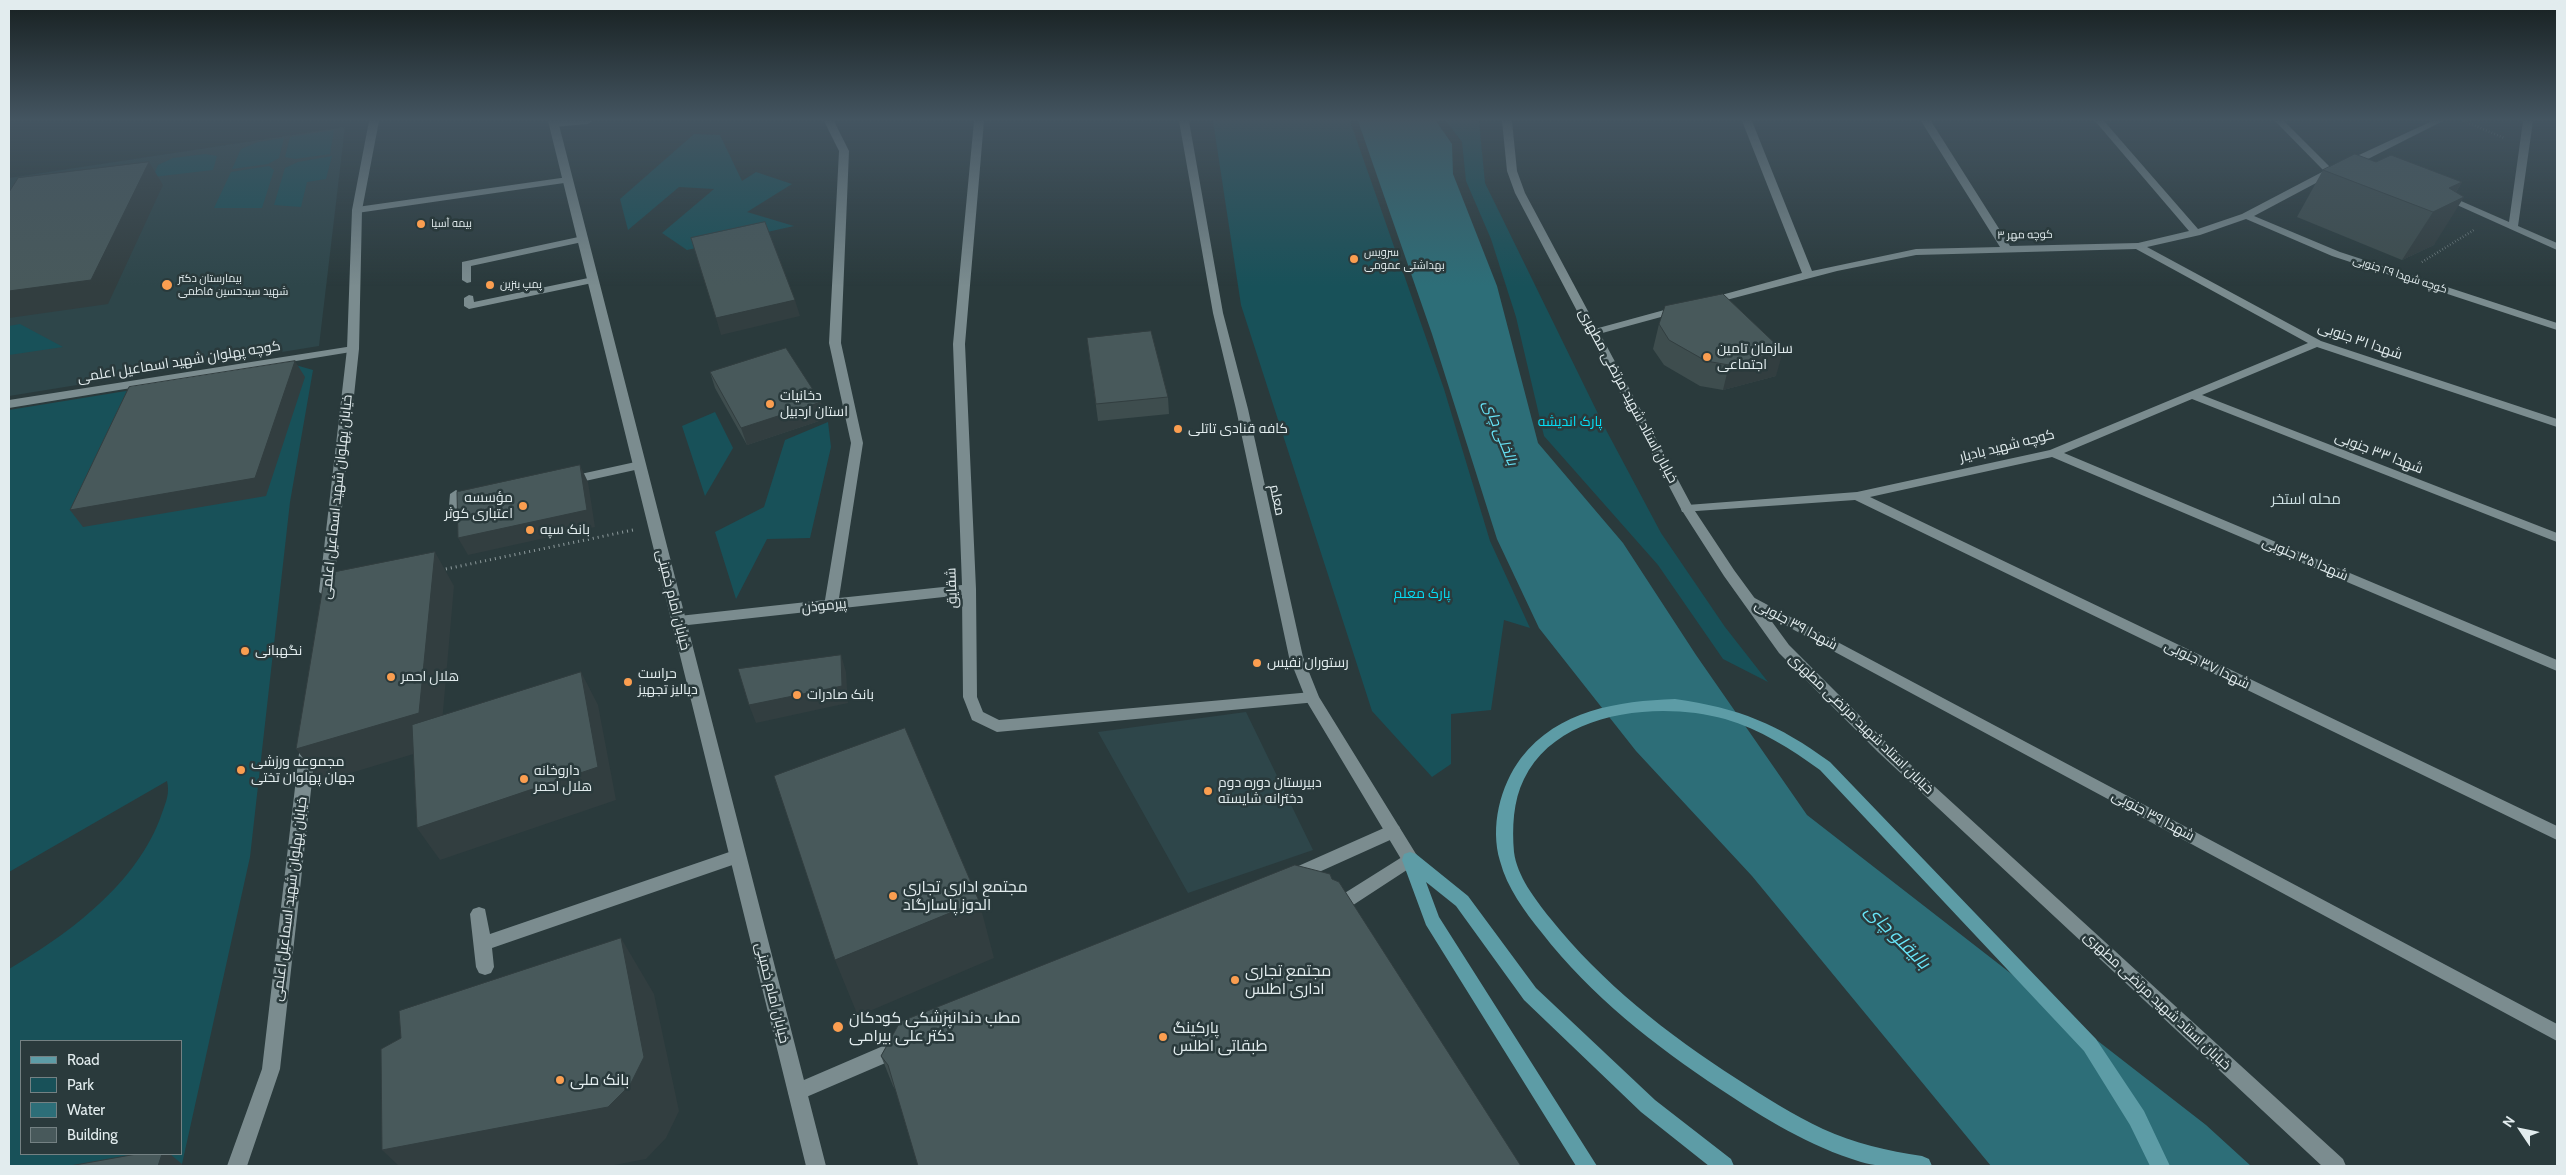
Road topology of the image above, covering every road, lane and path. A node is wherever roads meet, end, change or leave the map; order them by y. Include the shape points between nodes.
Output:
1 (364, 176) edge
2 (567, 176) edge
3 (843, 176) edge
4 (974, 176) edge
5 (1194, 176) edge
6 (1514, 176) edge
7 (1769, 176) edge
8 (1961, 176) edge
9 (2146, 176) edge
10 (2323, 176) edge
11 (2521, 176) edge
12 (568, 180) junction
13 (2431, 191) edge
14 (357, 210) junction
15 (2246, 216) junction
16 (2494, 218) junction
17 (2513, 226) junction
18 (2196, 234) junction
19 (583, 239) junction
20 (2138, 246) junction
21 (2557, 247) edge
22 (2006, 248) junction
23 (1808, 275) junction
24 (2400, 275) junction
25 (467, 280) dead end
26 (593, 280) junction
27 (469, 298) dead end
28 (2557, 327) edge
29 (1595, 332) junction
30 (2317, 343) junction
31 (354, 350) junction
32 (2191, 396) junction
33 (9, 404) edge
34 (2557, 423) edge
35 (2053, 453) junction
36 (640, 465) junction
37 (552, 484) edge
38 (1856, 496) junction
39 (1687, 509) junction
40 (655, 526) junction
41 (2557, 538) edge
42 (432, 572) edge
43 (969, 589) junction
44 (1749, 600) junction
45 (325, 602) edge
46 (831, 606) junction
47 (679, 621) junction
48 (2557, 666) edge
49 (1312, 698) junction
50 (310, 732) edge
51 (1393, 832) junction
52 (2557, 833) edge
53 (738, 856) junction
54 (1410, 859) junction
55 (1276, 883) edge
56 (1338, 906) edge
57 (479, 914) dead end
58 (482, 944) junction
59 (485, 967) dead end
60 (2557, 1033) edge
61 (915, 1041) edge
62 (797, 1092) junction
63 (237, 1166) edge
64 (816, 1166) edge
65 (1587, 1166) edge
66 (1724, 1166) edge
67 (1922, 1166) edge
68 (2160, 1166) edge
69 (2336, 1166) edge

1 - 14 street, خیابان پهلوان شهید اسماعیل اعلمی
2 - 12 street, خیابان امام خمینی
3 - 46 street via 835,342 857,443
4 - 43 street, شقایق via 959,344
5 - 49 street, معلم via 1218,313 1296,657
6 - 29 street, خیابان استاد شهید مرتضی مطهری
7 - 23 street
8 - 22 street
9 - 18 street
10 - 15 street, کوچه مهر ۳
11 - 17 street
12 - 14 street
12 - 19 street, خیابان امام خمینی
13 - 16 street
14 - 31 street, خیابان پهلوان شهید اسماعیل اعلمی
15 - 18 street, کوچه مهر ۳
15 - 24 street, کوچه شهدا ۲۹ جنوبی via 2336,254
16 - 17 street
16 - 24 path
17 - 21 street
18 - 20 street, کوچه مهر ۳
19 - 25 street via 466,264
19 - 26 street, خیابان امام خمینی
20 - 22 street, کوچه مهر ۳
20 - 30 street, شهدا ۳۱ جنوبی
22 - 23 street, کوچه مهر ۳ via 1916,252
23 - 29 street, کوچه مهر ۳
24 - 28 street, کوچه شهدا ۲۹ جنوبی
26 - 27 street via 469,306
26 - 36 street, خیابان امام خمینی
29 - 39 street, خیابان استاد شهید مرتضی مطهری
30 - 32 street, کوچه شهید بادیار
30 - 34 street, شهدا ۳۱ جنوبی
31 - 33 street, کوچه پهلوان شهید اسماعیل اعلمی
31 - 45 street, خیابان پهلوان شهید اسماعیل اعلمی
32 - 35 street, کوچه شهید بادیار
32 - 41 street, شهدا ۳۳ جنوبی
35 - 38 street, کوچه شهید بادیار
35 - 48 street, شهدا ۳۵ جنوبی
36 - 37 street
36 - 40 street, خیابان امام خمینی
38 - 39 street, کوچه شهید بادیار
38 - 52 street, شهدا ۳۷ جنوبی
39 - 44 street, خیابان استاد شهید مرتضی مطهری
40 - 42 path
40 - 47 street, خیابان امام خمینی
43 - 46 street, پیرموذن
43 - 49 street, شقایق via 970,697 978,716 997,726
44 - 60 street, شهدا ۳۹ جنوبی
44 - 69 street, خیابان استاد شهید مرتضی مطهری via 1784,649 1883,748
46 - 47 street, پیرموذن
47 - 53 street, خیابان امام خمینی
49 - 51 street, معلم
50 - 63 street, خیابان پهلوان شهید اسماعیل اعلمی via 271,1069
51 - 54 street, معلم
51 - 55 street
53 - 58 street
53 - 62 street, خیابان امام خمینی
54 - 56 street
54 - 65 main road via 1432,920
54 - 66 main road via 1462,901 1530,994 1648,1106
57 - 58 street
58 - 59 street
61 - 62 street
62 - 64 street, خیابان امام خمینی
67 - 68 main road via 1894,1162 1831,1142 1801,1128 1717,1077 1641,1023 1574,959 1523,894 1506,855 1504,830 1512,786 1522,766 1537,748 1554,734 1590,715 1624,706 1654,703 1714,710 1766,728 1800,747 1825,766 2090,1045 2137,1118

